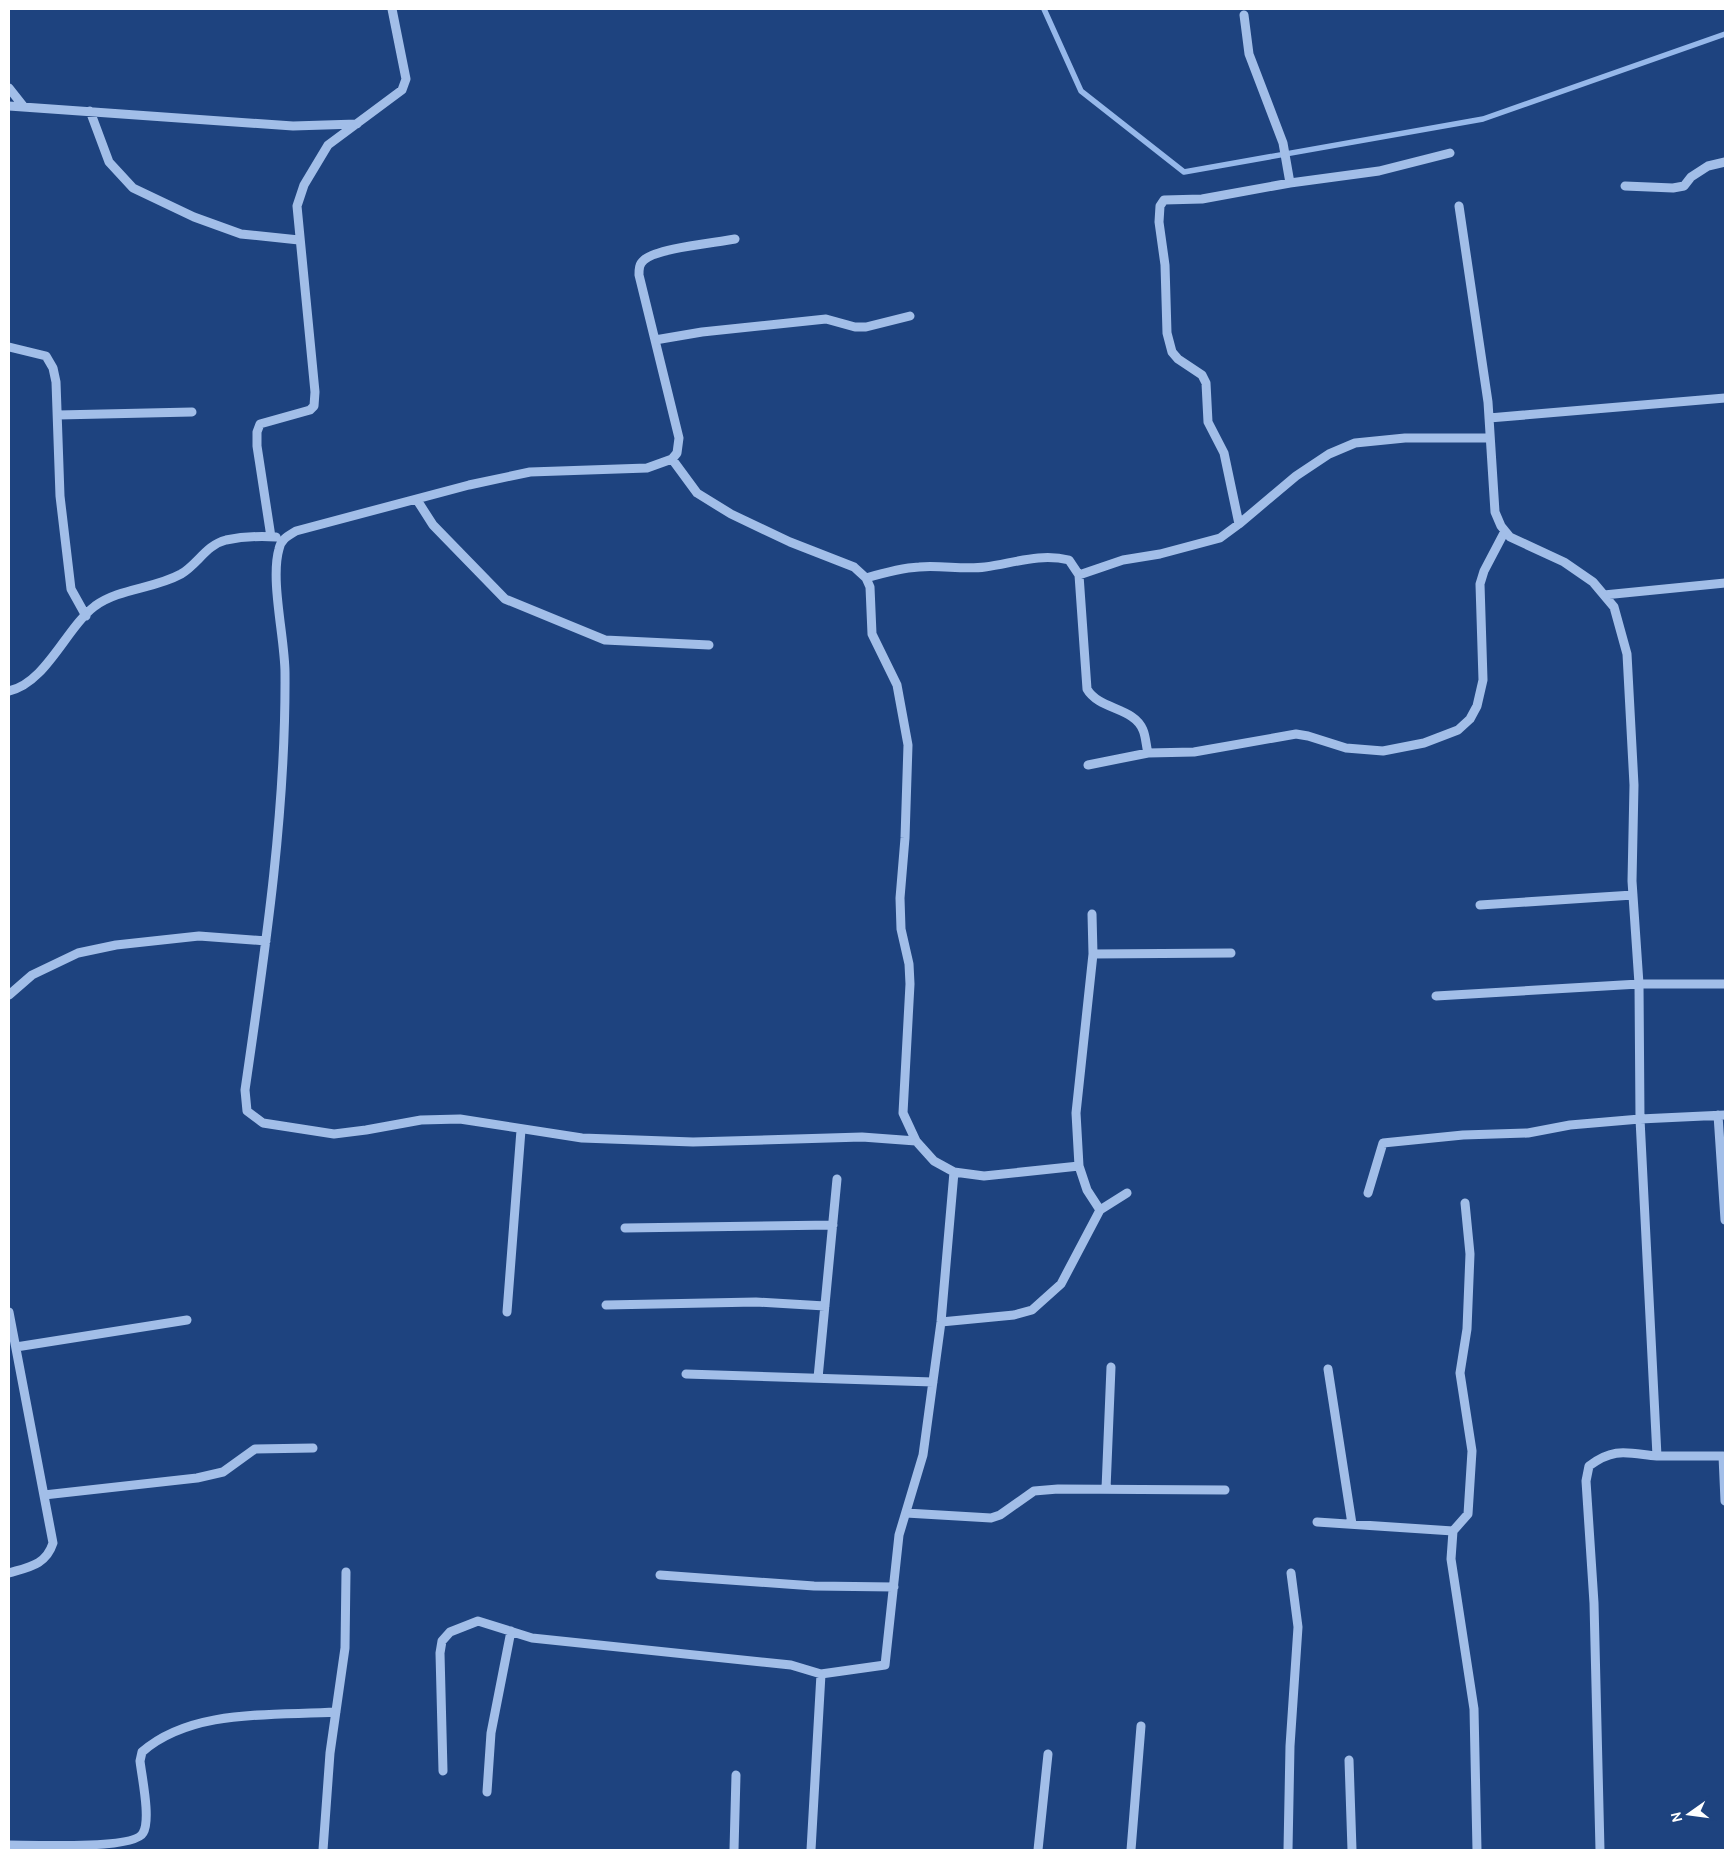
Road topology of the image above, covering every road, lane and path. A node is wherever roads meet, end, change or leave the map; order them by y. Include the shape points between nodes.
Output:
1 (392, 9) edge
2 (1244, 16) dead end
3 (9, 88) edge
4 (9, 106) edge
5 (24, 107) junction
6 (90, 111) junction
7 (357, 124) junction
8 (1450, 153) dead end
9 (1725, 162) edge
10 (1289, 180) junction
11 (1625, 186) dead end
12 (1459, 206) dead end
13 (300, 240) junction
14 (735, 240) dead end
15 (910, 316) dead end
16 (655, 340) junction
17 (9, 348) edge
18 (1725, 398) edge
19 (192, 412) dead end
20 (58, 415) junction
21 (1488, 418) junction
22 (1490, 438) junction
23 (672, 459) junction
24 (417, 500) junction
25 (1239, 524) junction
26 (1505, 531) junction
27 (271, 537) junction
28 (285, 537) junction
29 (1078, 574) junction
30 (866, 578) junction
31 (1725, 583) edge
32 (1604, 596) junction
33 (86, 616) junction
34 (709, 645) dead end
35 (9, 691) edge
36 (1148, 753) junction
37 (1088, 765) dead end
38 (1633, 895) junction
39 (1480, 905) dead end
40 (1092, 914) dead end
41 (266, 941) junction
42 (1232, 953) dead end
43 (1093, 954) junction
44 (1639, 984) junction
45 (1725, 984) edge
46 (9, 995) edge
47 (1436, 996) dead end
48 (1722, 1115) edge
49 (1640, 1119) junction
50 (521, 1130) junction
51 (916, 1141) junction
52 (1079, 1166) junction
53 (954, 1172) junction
54 (837, 1179) dead end
55 (1127, 1193) dead end
56 (1368, 1193) dead end
57 (1465, 1204) dead end
58 (1100, 1210) junction
59 (1725, 1220) edge
60 (833, 1225) junction
61 (625, 1228) dead end
62 (606, 1305) dead end
63 (825, 1306) junction
64 (9, 1312) edge
65 (507, 1312) dead end
66 (187, 1320) dead end
67 (942, 1322) junction
68 (16, 1347) junction
69 (1111, 1367) dead end
70 (1328, 1369) dead end
71 (686, 1374) dead end
72 (818, 1378) junction
73 (933, 1382) junction
74 (313, 1448) dead end
75 (1657, 1456) junction
76 (1106, 1489) junction
77 (1225, 1490) dead end
78 (44, 1495) junction
79 (1725, 1501) edge
80 (906, 1513) junction
81 (1317, 1522) dead end
82 (1352, 1524) junction
83 (1453, 1530) junction
84 (346, 1572) dead end
85 (9, 1573) edge
86 (1291, 1573) dead end
87 (660, 1575) dead end
88 (894, 1587) junction
89 (510, 1631) junction
90 (821, 1674) junction
91 (336, 1712) junction
92 (1141, 1726) dead end
93 (1048, 1754) dead end
94 (1349, 1760) dead end
95 (443, 1771) dead end
96 (736, 1775) dead end
97 (487, 1792) dead end
98 (14, 1847) edge
99 (323, 1850) edge
100 (734, 1850) edge
101 (811, 1850) edge
102 (1038, 1850) edge
103 (1131, 1850) edge
104 (1288, 1850) edge
105 (1352, 1850) edge
106 (1477, 1850) edge
107 (1600, 1850) edge

1 - 7 street via 406,79 402,90
2 - 10 street via 1249,54 1283,143
3 - 5 street
4 - 5 street
5 - 6 street
6 - 7 street via 293,126
6 - 13 street via 109,162 133,188 194,217 241,234
7 - 13 street via 328,145 304,185 297,206
8 - 10 street via 1379,171
9 - 11 street via 1708,166 1684,186
10 - 25 street via 1202,199 1164,200 1160,206 1167,334 1172,352 1202,374 1206,383 1208,422 1224,453
12 - 21 street
13 - 27 street via 314,406 310,410 260,424 257,432
14 - 16 street via 654,253 643,261 639,275
15 - 16 street via 866,327 826,319
16 - 23 street via 679,438 677,453
17 - 20 street via 46,356 56,382
18 - 21 street
19 - 20 street
20 - 33 street via 60,496 71,589
21 - 22 street
22 - 25 street via 1405,438 1355,443 1329,454 1296,476
22 - 26 street via 1495,512
23 - 24 street via 647,468 530,472
23 - 30 street via 697,493 731,514 854,567
24 - 28 street via 296,531
24 - 34 street via 433,525 505,599 605,640
25 - 29 street via 1220,538 1123,560
26 - 32 street via 1521,543 1564,562 1593,582
26 - 36 street via 1480,584 1483,680 1477,706 1470,719 1458,730 1424,743 1383,751 1346,748 1296,734 1194,752
27 - 28 street
27 - 33 street via 226,540 209,548 182,574 110,597
28 - 41 street via 276,566 285,672 282,807
29 - 30 street via 1069,560 1046,557 984,567 919,567
29 - 36 street via 1087,688 1092,698 1135,719 1143,729
30 - 51 street via 870,587 872,634 897,685 908,745 900,898 901,929 910,964 903,1113
31 - 32 street
32 - 38 street via 1614,607 1627,654 1634,785
33 - 35 street via 32,680
36 - 37 street
38 - 39 street
38 - 44 street
40 - 43 street
41 - 46 street via 199,936 116,945 78,953 32,974
41 - 50 street via 245,1090 247,1111 253,1118 295,1130 334,1134 421,1120 450,1119
42 - 43 street
43 - 52 street via 1076,1113
44 - 45 street
44 - 47 street
44 - 49 street
48 - 49 street
48 - 59 street
49 - 56 street via 1570,1125 1528,1133 1463,1135 1383,1144
49 - 75 street
50 - 51 street via 582,1138 693,1142 862,1137
50 - 65 street
51 - 53 street via 934,1161
52 - 53 street via 984,1176
52 - 58 street via 1087,1190
53 - 67 street
54 - 60 street
55 - 58 street
57 - 83 street via 1470,1254 1467,1329 1460,1373 1472,1451 1468,1514
58 - 67 street via 1061,1284 1032,1310 1014,1315
60 - 61 street
60 - 63 street
62 - 63 street via 756,1302
63 - 72 street
64 - 68 street
66 - 68 street
67 - 73 street
68 - 78 street
69 - 76 street
70 - 82 street
71 - 72 street
72 - 73 street
73 - 80 street via 923,1455
74 - 78 street via 255,1449 223,1472 197,1478
75 - 79 street via 1723,1456
75 - 107 street via 1619,1452 1604,1455 1589,1466 1586,1481 1594,1602
76 - 77 street
76 - 80 street via 1034,1491 991,1518
78 - 85 street via 53,1543 49,1555 40,1562
80 - 88 street
81 - 82 street
82 - 83 street
83 - 106 street via 1451,1558 1474,1709
84 - 91 street via 346,1632
86 - 104 street via 1298,1627 1290,1746
87 - 88 street via 814,1586
88 - 90 street via 884,1665
89 - 90 street via 532,1638 791,1665
89 - 95 street via 478,1621 450,1632 442,1641
89 - 97 street via 491,1733
90 - 101 street
91 - 98 street via 215,1719 193,1724 163,1737 142,1752 146,1825 143,1835 134,1841 110,1844
91 - 99 street
92 - 103 street
93 - 102 street
94 - 105 street
96 - 100 street

